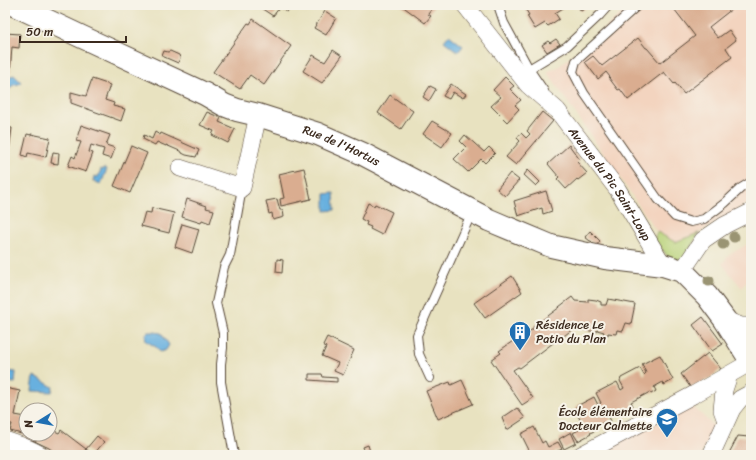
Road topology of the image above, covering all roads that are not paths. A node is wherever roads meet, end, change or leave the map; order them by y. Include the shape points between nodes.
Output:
1 (465, 5) edge
2 (498, 5) edge
3 (609, 5) edge
4 (638, 5) edge
5 (21, 6) edge
6 (529, 69) junction
7 (557, 110) junction
8 (258, 115) junction
9 (180, 168) dead end
10 (751, 182) edge
11 (242, 188) junction
12 (473, 211) junction
13 (751, 212) edge
14 (673, 268) junction
15 (725, 320) junction
16 (751, 326) edge
17 (751, 362) edge
18 (729, 375) junction
19 (430, 378) dead end
20 (751, 393) edge
21 (693, 395) junction
22 (724, 415) junction
23 (5, 440) edge
24 (41, 455) edge
25 (234, 455) edge
26 (581, 455) edge
27 (711, 455) edge

1 - 7 street, Avenue du Pic Saint-Loup via 528,85
2 - 6 lane via 504,23
3 - 6 lane via 567,46
4 - 10 lane via 576,61 573,72 584,93 658,199 675,217 691,222 704,219
5 - 8 main road, Rue de l'Hortus via 237,110
6 - 7 lane
7 - 14 street, Avenue du Pic Saint-Loup
8 - 11 street
8 - 12 main road, Rue de l'Hortus via 318,134 361,152
9 - 11 street
11 - 25 lane via 230,255 224,267 216,303 223,333 221,382
12 - 14 main road, Rue de l'Hortus via 551,246 605,258
12 - 19 lane via 417,335 419,354
13 - 14 street via 703,240
14 - 15 main road, Avenue du Pic Saint-Loup via 707,296
15 - 16 street via 741,326
15 - 17 main road, Avenue du Pic Saint-Loup
17 - 18 street
18 - 21 street
18 - 22 street via 724,390
20 - 22 street via 740,399
21 - 22 street via 702,397
21 - 26 street
22 - 27 street
23 - 24 street

